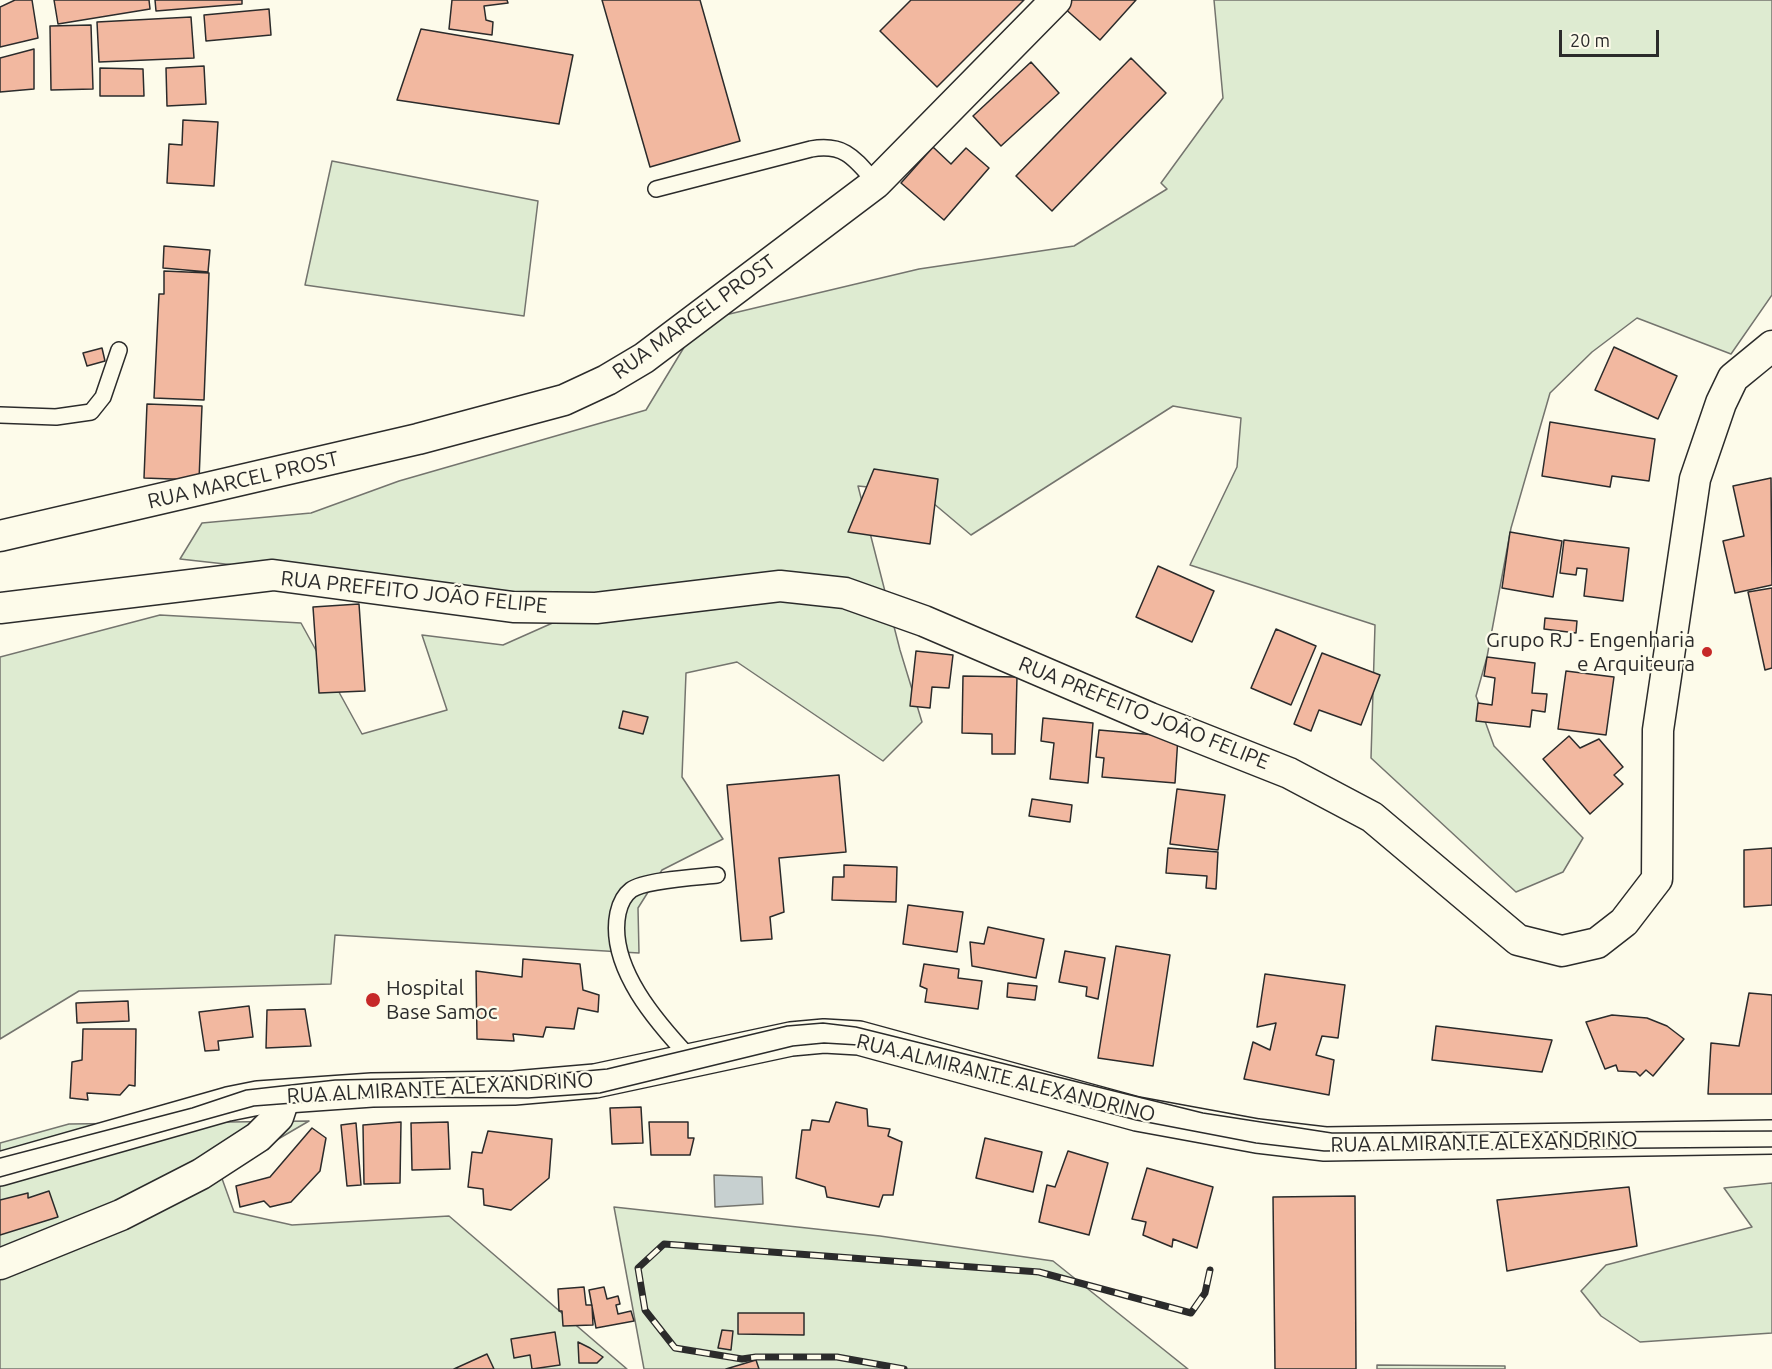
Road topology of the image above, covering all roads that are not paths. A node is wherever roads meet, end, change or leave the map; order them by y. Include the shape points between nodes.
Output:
1 (1056, 0) edge
2 (876, 183) junction
3 (656, 189) dead end
4 (1772, 346) edge
5 (119, 350) dead end
6 (0, 415) edge
7 (0, 537) edge
8 (0, 608) edge
9 (717, 875) dead end
10 (692, 1060) junction
11 (285, 1096) junction
12 (1772, 1137) edge
13 (0, 1169) edge
14 (0, 1264) edge

1 - 2 street, RUA MARCEL PROST
2 - 3 lane via 844,151 828,146
2 - 7 street, RUA MARCEL PROST via 644,358 564,400 418,439
4 - 8 street, RUA PREFEITO JOÃO FELIPE via 1733,378 1720,403 1695,479 1658,730 1657,879 1624,922 1597,943 1562,951 1518,940 1372,817 1289,773 924,621 845,593 780,586 596,608 513,607 273,575
5 - 6 lane via 103,397 91,412 56,417
9 - 10 lane via 632,889 621,902 616,925 618,948 641,997 662,1029
10 - 11 street, RUA ALMIRANTE ALEXANDRINO via 595,1081 514,1088
10 - 12 street, RUA ALMIRANTE ALEXANDRINO via 791,1039 859,1038 1137,1114 1257,1137 1325,1144
11 - 13 street, RUA ALMIRANTE ALEXANDRINO via 228,1104
11 - 14 street via 278,1117 258,1137 201,1174 121,1215

